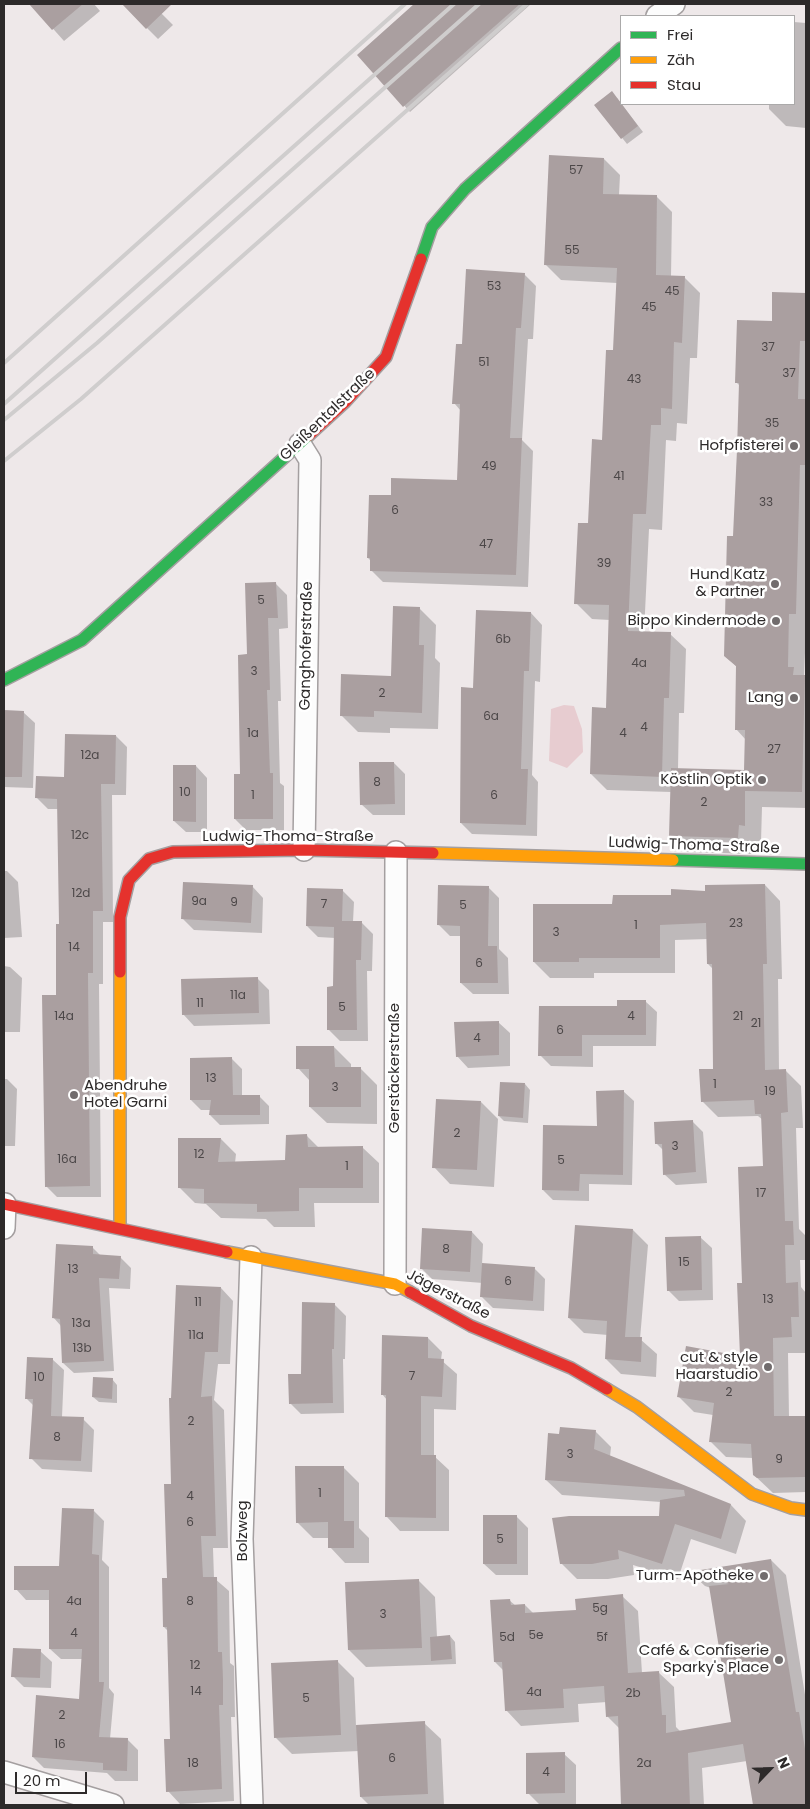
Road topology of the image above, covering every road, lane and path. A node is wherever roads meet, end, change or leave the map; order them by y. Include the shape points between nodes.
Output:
1 (674, 4) edge
2 (658, 15) edge
3 (620, 49) edge
4 (300, 444) junction
5 (4, 680) edge
6 (304, 850) junction
7 (396, 852) junction
8 (806, 864) edge
9 (4, 1204) edge
10 (120, 1227) junction
11 (4, 1228) edge
12 (251, 1257) junction
13 (395, 1284) junction
14 (806, 1510) edge
15 (4, 1772) edge
16 (113, 1805) edge
17 (252, 1805) edge

1 - 2 street
3 - 4 street, Gleißentalstraße via 451,203 432,227 386,357
4 - 5 street, Gleißentalstraße via 82,640
4 - 6 street, Ganghoferstraße via 310,460
6 - 7 street, Ludwig-Thoma-Straße
6 - 10 street, Ludwig-Thoma-Straße via 173,852 149,859 129,880 120,917
7 - 8 street, Ludwig-Thoma-Straße
7 - 13 street, Gerstäckerstraße
9 - 10 street, Jägerstraße
9 - 11 street
10 - 12 street, Jägerstraße
12 - 13 street, Jägerstraße
12 - 17 street, Bolzweg via 242,1539
13 - 14 street, Jägerstraße via 471,1326 571,1368 629,1402 752,1494
15 - 16 street

